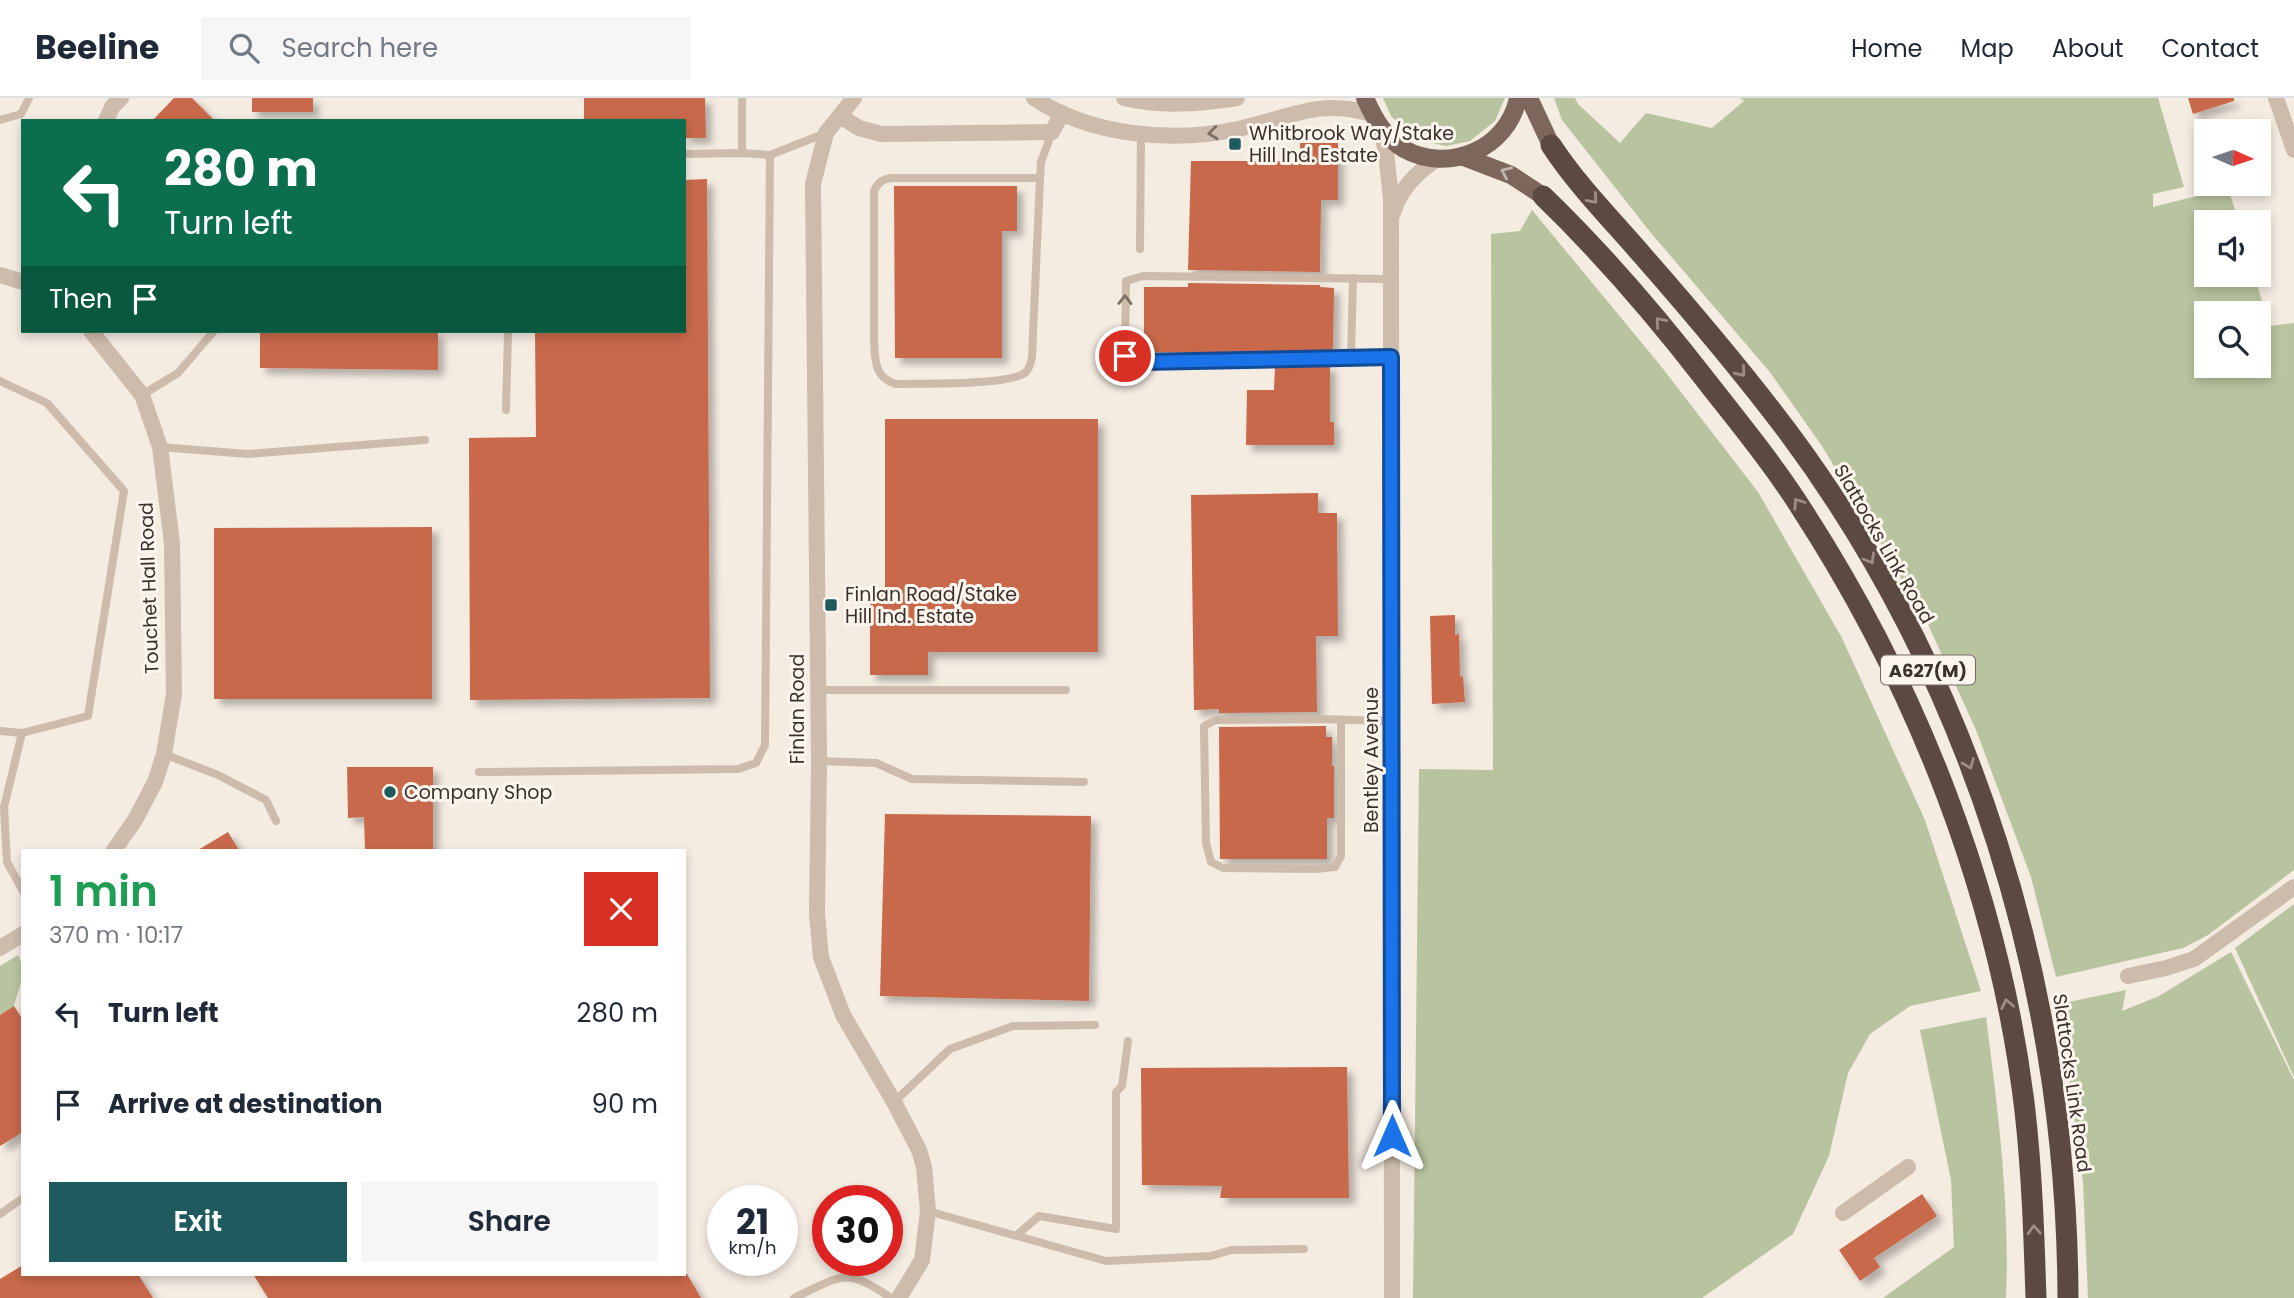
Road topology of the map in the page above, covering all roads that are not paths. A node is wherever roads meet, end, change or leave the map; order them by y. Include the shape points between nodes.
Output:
1 (29, 98) edge
2 (121, 98) edge
3 (742, 98) edge
4 (854, 98) edge
5 (1034, 98) edge
6 (1124, 98) edge
7 (1237, 98) edge
8 (1518, 98) edge
9 (1529, 98) edge
10 (2276, 98) edge
11 (1062, 113) junction
12 (1373, 114) edge
13 (840, 116) junction
14 (107, 119) edge
15 (0, 120) edge
16 (1052, 132) junction
17 (826, 133) junction
18 (1141, 133) junction
19 (1551, 145) joint
20 (2294, 150) edge
21 (742, 153) junction
22 (686, 154) edge
23 (770, 155) junction
24 (1464, 157) junction
25 (1437, 159) junction
26 (1040, 178) junction
27 (1543, 197) joint
28 (1391, 222) junction
29 (1140, 249) dead end
30 (0, 275) edge
31 (1353, 278) junction
32 (1391, 279) junction
33 (21, 281) edge
34 (93, 333) edge
35 (212, 333) edge
36 (508, 333) edge
37 (1391, 357) junction
38 (1351, 358) junction
39 (0, 381) edge
40 (142, 395) junction
41 (506, 410) dead end
42 (425, 440) dead end
43 (160, 447) junction
44 (818, 690) junction
45 (1066, 690) dead end
46 (1341, 720) junction
47 (1392, 721) junction
48 (0, 731) edge
49 (22, 733) junction
50 (164, 754) junction
51 (819, 761) junction
52 (479, 772) dead end
53 (1084, 782) dead end
54 (275, 821) dead end
55 (115, 849) edge
56 (21, 887) edge
57 (2294, 887) edge
58 (21, 935) edge
59 (0, 948) edge
60 (2128, 976) dead end
61 (1095, 1025) dead end
62 (1128, 1041) dead end
63 (894, 1102) junction
64 (1908, 1167) dead end
65 (21, 1199) edge
66 (928, 1211) junction
67 (1843, 1213) dead end
68 (0, 1214) edge
69 (1017, 1235) junction
70 (1304, 1249) dead end
71 (794, 1298) edge
72 (891, 1298) edge
73 (899, 1298) edge
74 (1392, 1298) edge
75 (2036, 1298) edge
76 (2068, 1298) edge

1 - 15 lane via 21,114
2 - 14 street
3 - 21 lane
4 - 13 street, Finlan Road
5 - 11 street
6 - 7 street via 1160,104
8 - 24 main road via 1501,133
9 - 19 main road, Slattocks Link Road
10 - 20 street
11 - 16 street
11 - 18 street
12 -> 18 street via 1327,102 1238,130
12 - 25 main road via 1404,149
12 - 28 street, Bentley Avenue via 1389,172
13 - 16 street via 881,134
13 - 17 street, Finlan Road
16 - 26 lane
17 - 23 lane
17 - 44 street, Finlan Road via 813,184
18 - 29 lane
19 -> 76 highway, Slattocks Link Road / A627(M) via 1789,434 1889,592 1939,693 1987,813 2035,978 2056,1106
21 - 22 lane
21 - 23 lane
23 - 52 lane via 765,745 756,763 738,769
24 - 25 main road
27 -> 24 main road via 1511,174
25 - 28 street via 1410,181
26 - 26 lane via 1032,357 1025,373 989,382 895,384 883,379 878,373 874,340 877,185 891,178
75 -> 27 highway, A627(M) via 2024,1109 2003,985 1950,804 1910,707 1832,557 1763,452 1668,332 1586,237
28 - 32 street, Bentley Avenue
30 - 33 street
31 - 32 lane
31 - 38 lane
38 -> 31 lane via 1141,362 1125,356 1126,281 1143,276
32 - 37 street, Bentley Avenue
34 - 40 street, Touchet Hall Road
35 - 40 lane via 178,373
36 - 41 lane
37 - 38 lane
37 - 47 street, Bentley Avenue
39 - 49 lane via 47,403 124,491 88,716
40 - 43 street, Touchet Hall Road
42 - 43 lane via 248,454
43 - 50 street, Touchet Hall Road via 172,543 174,694
44 - 45 lane
44 - 51 street, Finlan Road
46 - 46 lane via 1216,720 1204,726 1206,843 1211,862 1223,867 1335,867 1341,856
46 - 47 lane
47 - 74 street, Bentley Avenue
48 - 49 lane
49 - 56 lane via 4,807 7,862
50 - 54 lane via 266,800
50 - 55 street, Touchet Hall Road via 135,821
51 - 53 lane via 876,763 912,779
51 - 63 street, Finlan Road via 817,914 821,957 843,1015
57 - 60 street via 2194,959
58 - 59 street
61 - 63 lane via 1013,1026 950,1049
62 - 69 lane via 1122,1086 1116,1092 1116,1229 1039,1216
63 - 66 street, Finlan Road via 919,1150 928,1185
64 - 67 street
65 - 68 lane
66 - 69 lane
66 - 73 street, Finlan Road via 922,1260
69 - 70 lane via 1106,1261
71 - 72 lane via 845,1276 864,1280

